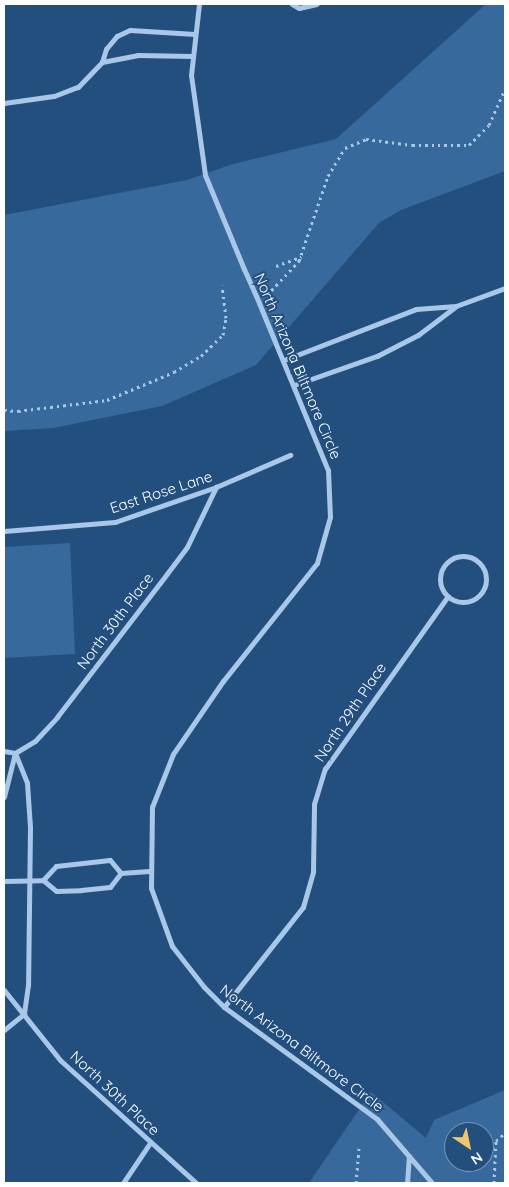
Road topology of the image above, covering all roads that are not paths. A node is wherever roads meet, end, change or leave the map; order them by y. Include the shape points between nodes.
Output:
1 (199, 4) edge
2 (292, 4) edge
3 (317, 4) edge
4 (195, 34) junction
5 (192, 56) junction
6 (102, 62) junction
7 (4, 103) edge
8 (505, 288) edge
9 (456, 306) junction
10 (284, 360) junction
11 (294, 385) junction
12 (290, 455) dead end
13 (216, 487) junction
14 (4, 531) edge
15 (448, 596) junction
16 (4, 751) edge
17 (15, 753) junction
18 (4, 797) edge
19 (149, 870) junction
20 (121, 873) junction
21 (43, 880) junction
22 (4, 881) edge
23 (27, 881) junction
24 (4, 990) edge
25 (224, 1007) junction
26 (24, 1014) junction
27 (4, 1030) edge
28 (150, 1143) junction
29 (409, 1156) junction
30 (122, 1183) edge
31 (196, 1183) edge
32 (406, 1183) edge
33 (432, 1183) edge

1 - 4 street, North Arizona Biltmore Circle
2 - 3 street via 299,8
4 - 5 street, North Arizona Biltmore Circle
4 - 6 street via 130,30 117,36 106,49
5 - 6 street via 138,55
5 - 10 street, North Arizona Biltmore Circle, bridge via 191,75 204,175
6 - 7 street via 89,77 68,91
8 - 9 street
9 - 10 street via 416,309
9 - 11 street via 418,334 377,356
10 - 11 street, North Arizona Biltmore Circle
11 - 19 street, North Arizona Biltmore Circle via 328,470 330,517 317,563 223,681 173,754 152,807
12 - 13 street, East Rose Lane
13 - 14 street, East Rose Lane via 115,522
13 - 17 street, North 30th Place via 187,547 57,718 35,741
15 - 15 street via 461,602 481,594 486,574 478,561 463,556 448,561 440,575 443,590
15 - 25 street, North 29th Place via 325,769 314,804 314,871 303,907
16 - 17 street
17 - 18 street
17 - 23 street via 27,782 30,826
19 - 20 street
19 - 25 street, North Arizona Biltmore Circle via 151,888 172,946 189,971
20 - 21 street via 110,887 56,891
20 - 21 street via 110,860 56,866
21 - 23 street
22 - 23 street
23 - 26 street via 28,985
24 - 26 street, North 30th Place
25 - 29 street, North Arizona Biltmore Circle via 377,1119
26 - 27 street
26 - 28 street, North 30th Place via 60,1060
28 - 30 street
28 - 31 street, North 30th Place
29 - 32 street
29 - 33 street, North Arizona Biltmore Circle

